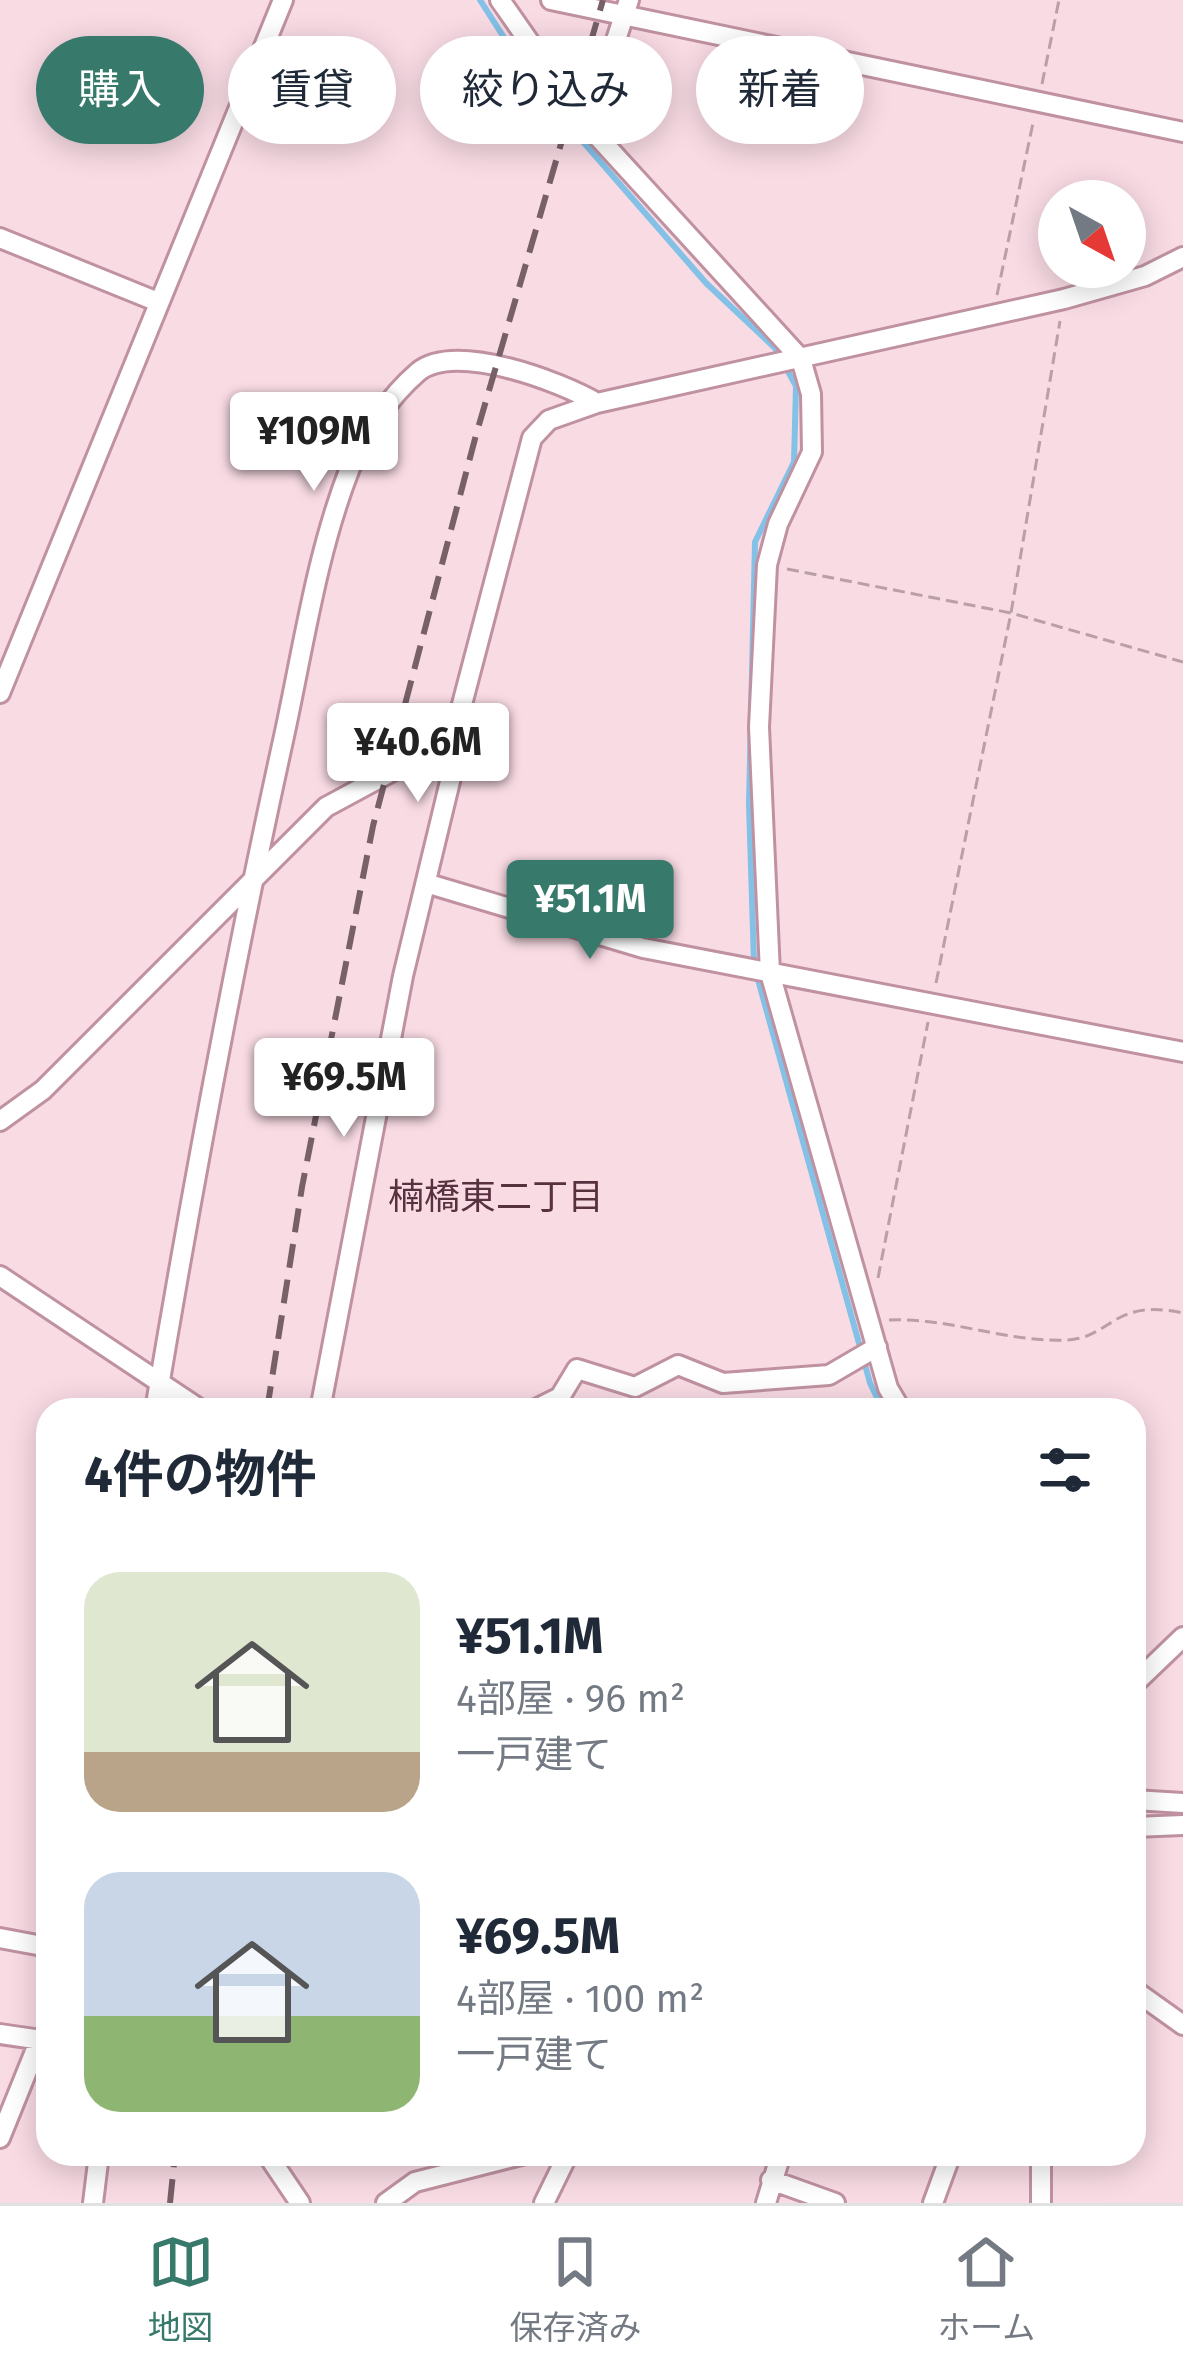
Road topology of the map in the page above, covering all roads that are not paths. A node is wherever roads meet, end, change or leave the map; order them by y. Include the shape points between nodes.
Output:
1 (284, 0) edge
2 (500, 0) edge
3 (551, 0) edge
4 (626, 8) edge
5 (525, 36) edge
6 (1183, 132) edge
7 (604, 144) edge
8 (0, 238) edge
9 (1183, 256) edge
10 (158, 302) junction
11 (801, 359) junction
12 (598, 404) junction
13 (10, 633) edge
14 (0, 693) edge
15 (455, 731) junction
16 (252, 882) junction
17 (428, 884) junction
18 (770, 973) junction
19 (1183, 1052) edge
20 (0, 1121) edge
21 (0, 1276) edge
22 (877, 1347) junction
23 (160, 1380) junction
24 (157, 1398) edge
25 (185, 1398) edge
26 (322, 1398) edge
27 (558, 1398) edge
28 (896, 1398) edge
29 (1183, 1637) edge
30 (1146, 1672) edge
31 (1146, 1801) edge
32 (1183, 1803) edge
33 (1183, 1826) edge
34 (1146, 1827) edge
35 (0, 1938) edge
36 (36, 1945) edge
37 (1146, 1999) edge
38 (1183, 2025) edge
39 (0, 2034) edge
40 (36, 2039) edge
41 (36, 2058) edge
42 (0, 2138) edge
43 (98, 2166) edge
44 (275, 2166) edge
45 (478, 2166) edge
46 (562, 2166) edge
47 (776, 2166) edge
48 (947, 2166) edge
49 (1041, 2166) edge
50 (770, 2180) junction
51 (93, 2203) edge
52 (300, 2203) edge
53 (386, 2203) edge
54 (544, 2203) edge
55 (766, 2203) edge
56 (836, 2203) edge
57 (933, 2203) edge
58 (1041, 2203) edge

1 - 10 street
2 - 5 street
3 - 4 street
4 - 6 street
7 - 11 street
8 - 10 street
9 - 11 street via 1145,276 1064,298
10 - 13 street
11 - 12 street
11 - 18 street via 812,452 767,565 759,727
12 - 15 street via 549,420 532,438
12 - 16 street via 561,382 455,360 421,368 385,407 351,465 332,527
13 - 14 street
15 - 16 street via 326,807
15 - 17 street
16 - 20 street via 43,1090
16 - 23 street
17 - 18 street via 643,948
17 - 26 street
18 - 19 street
18 - 22 street
21 - 23 street
22 - 27 street via 829,1375 723,1383 678,1365 635,1387 577,1370
22 - 28 street
23 - 24 street
23 - 25 street
29 - 30 street
31 - 32 street
33 - 34 street
35 - 36 street
37 - 38 street
39 - 40 street
41 - 42 street
43 - 51 street
44 - 52 street
45 - 53 street via 415,2182
46 - 54 street
47 - 50 street
48 - 57 street
49 - 58 street
50 - 55 street
50 - 56 street

